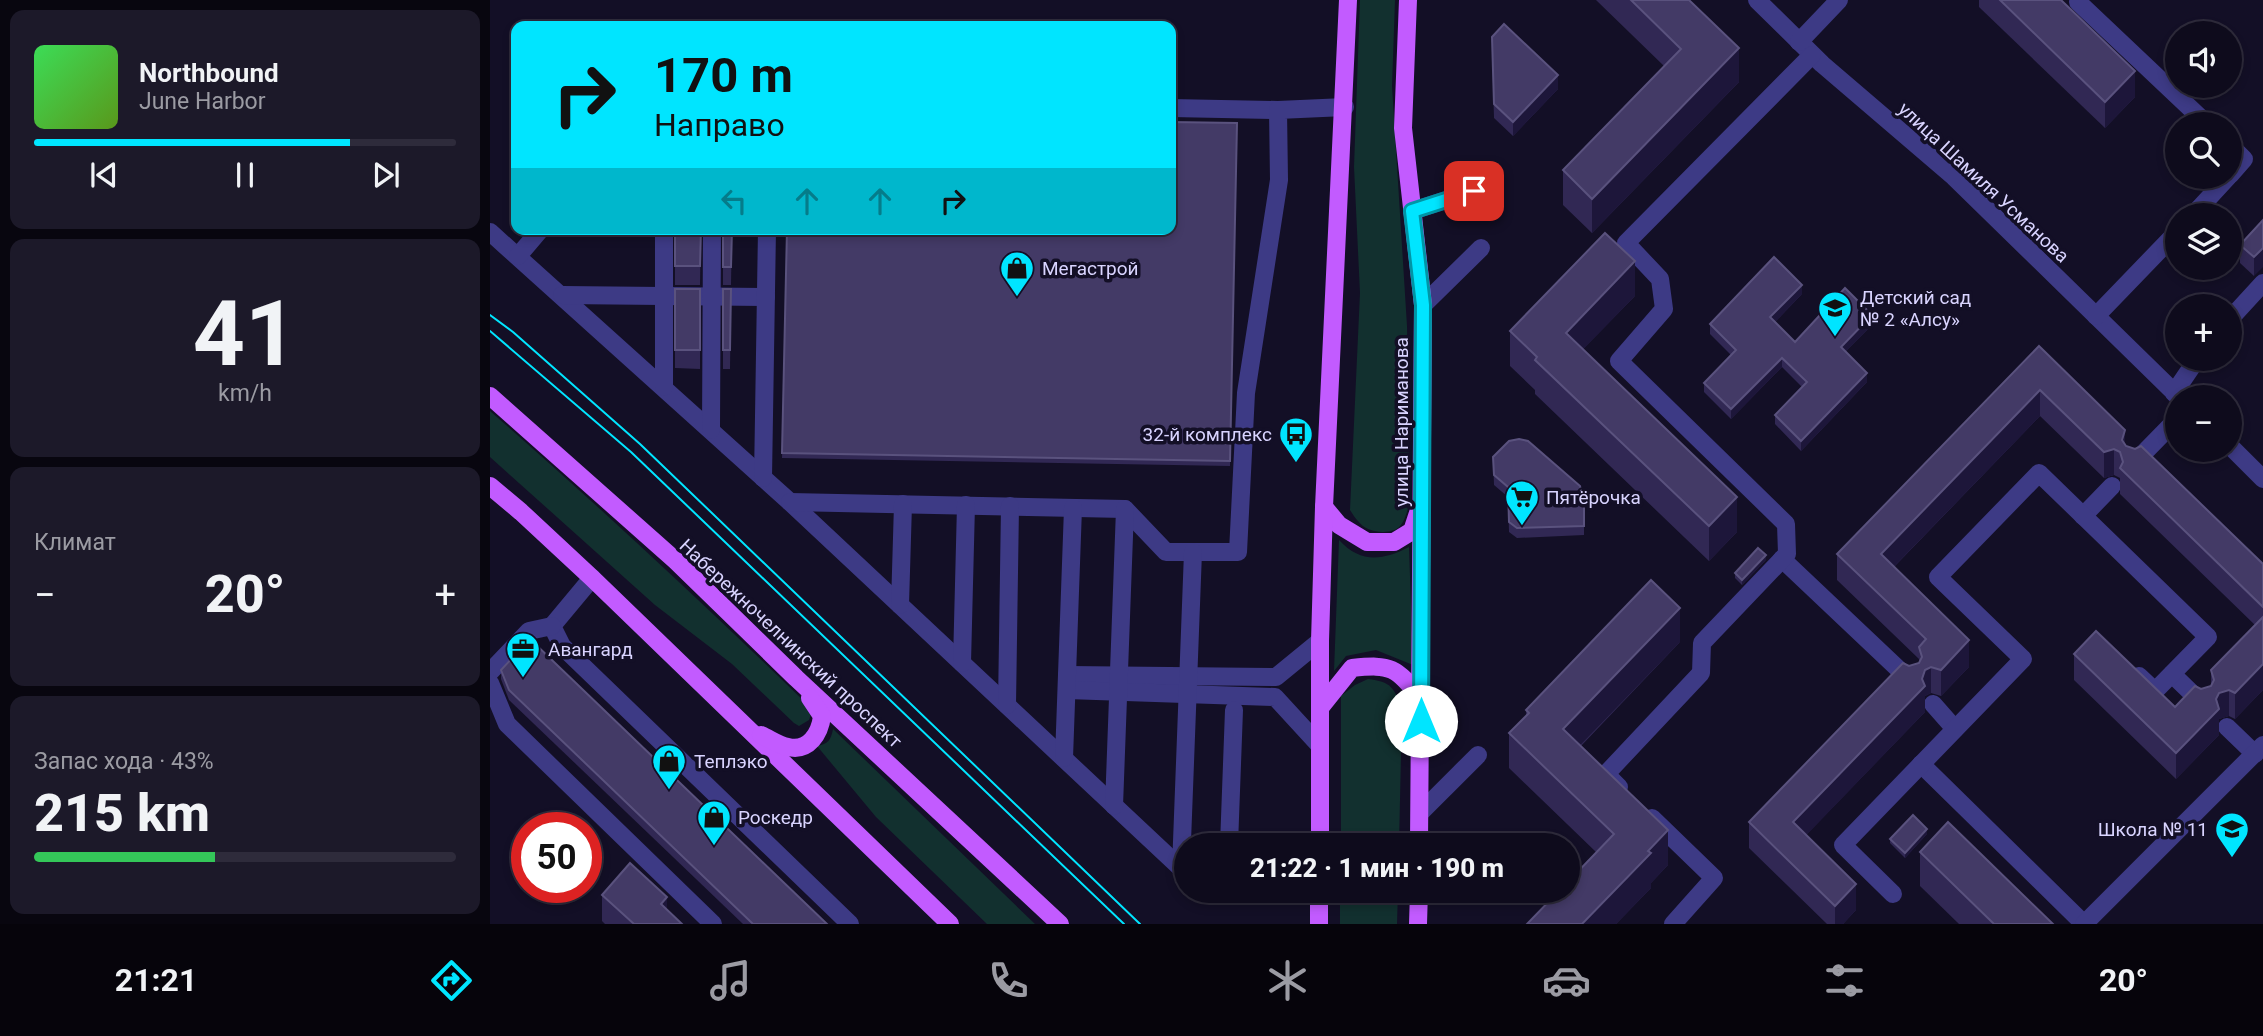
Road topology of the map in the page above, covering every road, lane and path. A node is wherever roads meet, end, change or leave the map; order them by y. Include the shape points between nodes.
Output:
1 (1348, 0) edge
2 (1408, 0) edge
3 (1757, 0) edge
4 (1839, 0) edge
5 (2078, 2) dead end
6 (1799, 42) junction
7 (1812, 55) junction
8 (1345, 107) junction
9 (1176, 108) edge
10 (1278, 110) junction
11 (2194, 112) edge
12 (2217, 189) edge
13 (1474, 191) dead end
14 (2204, 203) edge
15 (1412, 211) junction
16 (490, 232) edge
17 (536, 235) edge
18 (664, 235) edge
19 (712, 235) edge
20 (767, 235) edge
21 (2165, 244) edge
22 (1480, 248) dead end
23 (518, 256) junction
24 (2263, 283) edge
25 (562, 295) junction
26 (664, 296) junction
27 (712, 297) junction
28 (766, 297) junction
29 (1423, 305) junction
30 (2242, 306) edge
31 (2096, 316) junction
32 (2167, 385) edge
33 (664, 387) junction
34 (490, 396) edge
35 (710, 430) junction
36 (2165, 431) edge
37 (2242, 458) edge
38 (2133, 464) edge
39 (763, 478) junction
40 (2263, 479) edge
41 (490, 486) edge
42 (2112, 486) dead end
43 (790, 502) junction
44 (1422, 502) junction
45 (903, 504) junction
46 (966, 506) junction
47 (1010, 506) junction
48 (1324, 507) junction
49 (1073, 508) junction
50 (1125, 509) junction
51 (2083, 516) junction
52 (1193, 552) junction
53 (1782, 559) junction
54 (592, 578) junction
55 (900, 605) junction
56 (552, 626) junction
57 (1320, 641) junction
58 (962, 663) junction
59 (2134, 671) edge
60 (490, 672) edge
61 (2172, 674) junction
62 (796, 678) junction
63 (1911, 681) edge
64 (1067, 682) junction
65 (490, 683) edge
66 (1119, 684) junction
67 (1188, 685) junction
68 (1421, 698) junction
69 (1933, 704) dead end
70 (2203, 704) edge
71 (1007, 705) junction
72 (1320, 708) junction
73 (1234, 710) dead end
74 (2227, 727) dead end
75 (749, 729) junction
76 (1955, 729) junction
77 (1320, 746) junction
78 (2259, 750) edge
79 (1478, 755) dead end
80 (1064, 758) junction
81 (1921, 764) junction
82 (1114, 806) junction
83 (1420, 813) junction
84 (1185, 833) edge
85 (1229, 833) edge
86 (1320, 833) edge
87 (1419, 833) edge
88 (1174, 861) edge
89 (1893, 894) dead end
90 (1320, 903) edge
91 (1419, 903) edge
92 (713, 924) edge
93 (850, 924) edge
94 (950, 924) edge
95 (1060, 924) edge
96 (1319, 924) edge
97 (1418, 924) edge
98 (1672, 924) edge
99 (2084, 924) edge

1 - 8 main road
2 - 15 main road, улица Нариманова via 1403,128
3 - 6 street, улица Шамиля Усманова
4 - 6 street
5 - 11 street
6 - 7 street, улица Шамиля Усманова
7 - 31 street, улица Шамиля Усманова via 1954,177
7 - 53 street via 1626,243 1660,279 1664,309 1619,361 1786,524 1787,554
8 - 10 street
8 - 48 main road
9 - 10 street
10 - 52 street via 1279,180 1246,393 1238,552
12 - 14 street
13 - 15 street
15 - 29 main road, улица Нариманова
16 - 23 street
17 - 23 street
18 - 26 street
19 - 27 street
20 - 28 street
21 - 31 street
22 - 29 street
23 - 25 street
24 - 30 street
25 - 26 street
25 - 33 street
26 - 27 street
26 - 33 street
27 - 28 street
27 - 35 street
28 - 39 street
29 - 44 main road, улица Нариманова
31 - 32 street, улица Шамиля Усманова
33 - 35 street
34 - 62 main road, Набережночелнинский проспект via 676,561
35 - 39 street
36 - 38 street
37 - 40 street
39 - 43 street
41 - 54 main road
42 - 51 street
43 - 45 street
43 - 55 street
44 - 48 main road via 1412,531 1394,541 1367,542 1339,525
44 - 68 main road, улица Нариманова
45 - 46 street
45 - 55 street
46 - 47 street
46 - 58 street
47 - 49 street
47 - 71 street
48 - 57 main road
49 - 50 street
49 - 64 street
50 - 52 street via 1166,552
50 - 66 street
51 - 61 street via 2208,636
51 - 76 street via 2039,473 1938,577 2023,659
52 - 67 street
53 - 63 street
53 - 98 street via 1702,643 1701,673 1606,774 1714,878
54 - 56 street
54 - 75 main road
55 - 58 street
56 - 60 street via 529,631
56 - 93 street via 562,646
57 - 67 street via 1276,677
57 - 72 main road
58 - 71 street
59 - 61 street via 2155,691
61 - 70 street
62 - 75 main road via 822,716 820,731 807,745 789,748
62 - 95 main road, Набережночелнинский проспект
64 - 66 street
64 - 80 street
65 - 92 street via 507,724
66 - 67 street
66 - 82 street
67 - 77 street via 1275,697
67 - 84 street
68 - 72 main road via 1402,676 1381,665 1352,668
68 - 83 main road, улица Нариманова
69 - 76 street
71 - 80 street
72 - 77 main road
73 - 85 street
74 - 78 street
75 - 94 main road
76 - 81 street
77 - 86 main road
78 - 99 street
79 - 83 street
80 - 82 street
81 - 89 street via 1843,845
81 - 99 street
82 - 88 street
83 - 87 main road, улица Нариманова
90 - 96 main road
91 - 97 main road

